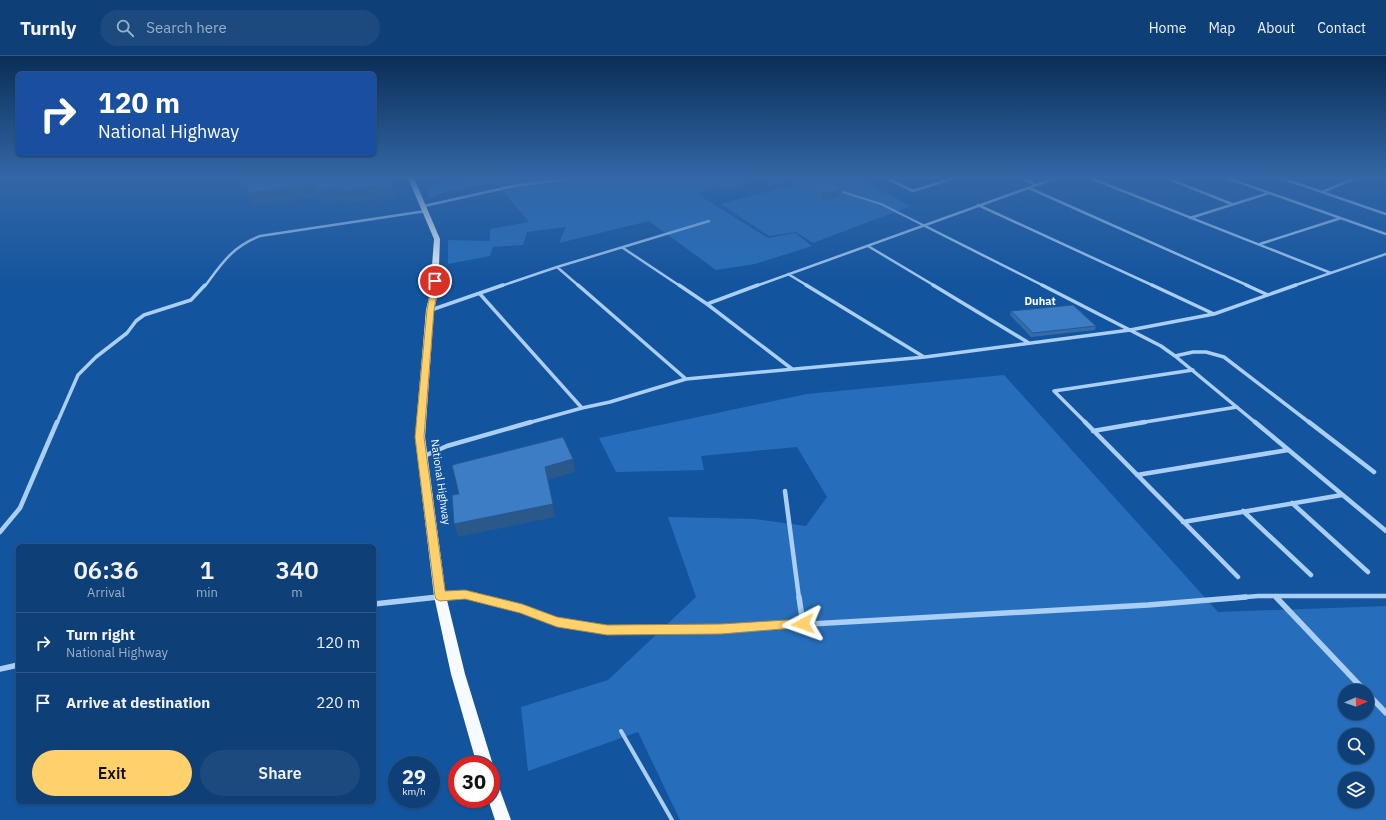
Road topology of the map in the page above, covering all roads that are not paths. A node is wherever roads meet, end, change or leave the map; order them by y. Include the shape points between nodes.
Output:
1 (392, 214) edge
2 (427, 214) edge
3 (900, 214) edge
4 (954, 214) edge
5 (997, 214) edge
6 (1086, 214) edge
7 (1178, 214) edge
8 (1202, 214) edge
9 (1329, 214) edge
10 (1189, 218) junction
11 (1341, 218) junction
12 (709, 221) dead end
13 (923, 225) junction
14 (1386, 234) edge
15 (1259, 244) junction
16 (868, 246) junction
17 (622, 248) junction
18 (1386, 254) edge
19 (558, 267) junction
20 (1331, 273) junction
21 (788, 274) junction
22 (480, 294) junction
23 (1268, 295) junction
24 (707, 304) junction
25 (430, 310) junction
26 (1214, 314) junction
27 (1130, 330) junction
28 (1030, 343) junction
29 (1175, 356) junction
30 (925, 357) junction
31 (792, 369) junction
32 (1193, 370) junction
33 (686, 379) junction
34 (1237, 407) junction
35 (582, 408) junction
36 (1092, 431) junction
37 (1288, 450) junction
38 (422, 457) junction
39 (1374, 472) dead end
40 (1137, 475) junction
41 (785, 491) dead end
42 (1342, 495) junction
43 (1292, 503) junction
44 (1243, 512) junction
45 (1183, 522) junction
46 (1386, 531) edge
47 (0, 532) edge
48 (1368, 572) dead end
49 (1311, 575) dead end
50 (1238, 577) dead end
51 (440, 596) junction
52 (1275, 596) junction
53 (1386, 596) edge
54 (376, 604) edge
55 (803, 624) junction
56 (16, 665) edge
57 (0, 669) edge
58 (1358, 684) edge
59 (1374, 700) edge
60 (1386, 713) edge
61 (621, 730) dead end
62 (482, 756) edge
63 (499, 808) edge
64 (503, 820) edge
65 (672, 820) edge

1 - 47 street via 248,240 234,248 191,300 136,321 119,340 96,357 78,375 20,508
2 - 25 main road, National Highway via 437,239 434,293
3 - 13 lane
4 - 13 street
5 - 26 street
6 - 23 street
7 - 10 street
8 - 10 street
9 - 11 street
10 - 15 street
11 - 14 street
11 - 15 street
12 - 17 street
13 - 16 street
13 - 27 street
15 - 20 street
16 - 21 street
16 - 28 street
17 - 19 street
17 - 24 street
18 - 20 street
19 - 22 street
19 - 33 street
20 - 23 street
21 - 24 street
21 - 30 street
22 - 25 street
22 - 35 street
23 - 26 street
24 - 31 street
25 - 38 main road, National Highway via 420,437
26 - 27 street
27 - 28 street
27 - 29 street
28 - 30 street
29 - 32 street
29 - 39 street via 1194,352 1216,353 1224,357
30 - 31 street
31 - 33 street
32 - 34 street
32 - 36 street via 1054,392
33 - 35 street
34 - 36 street
34 - 37 street
35 - 38 street via 447,446
36 - 40 street
37 - 40 street
37 - 42 street
38 - 51 main road, National Highway
40 - 45 street
41 - 55 street
42 - 43 street
42 - 46 street
43 - 44 street
43 - 48 street
44 - 45 street
44 - 49 street
45 - 50 street
51 - 54 street
51 - 55 street via 465,594 522,609 557,622 607,630 721,629
51 - 62 main road, National Highway via 458,674
52 - 53 street
52 - 55 street
52 - 58 street
56 - 57 street
59 - 60 street
61 - 65 lane
63 - 64 main road

